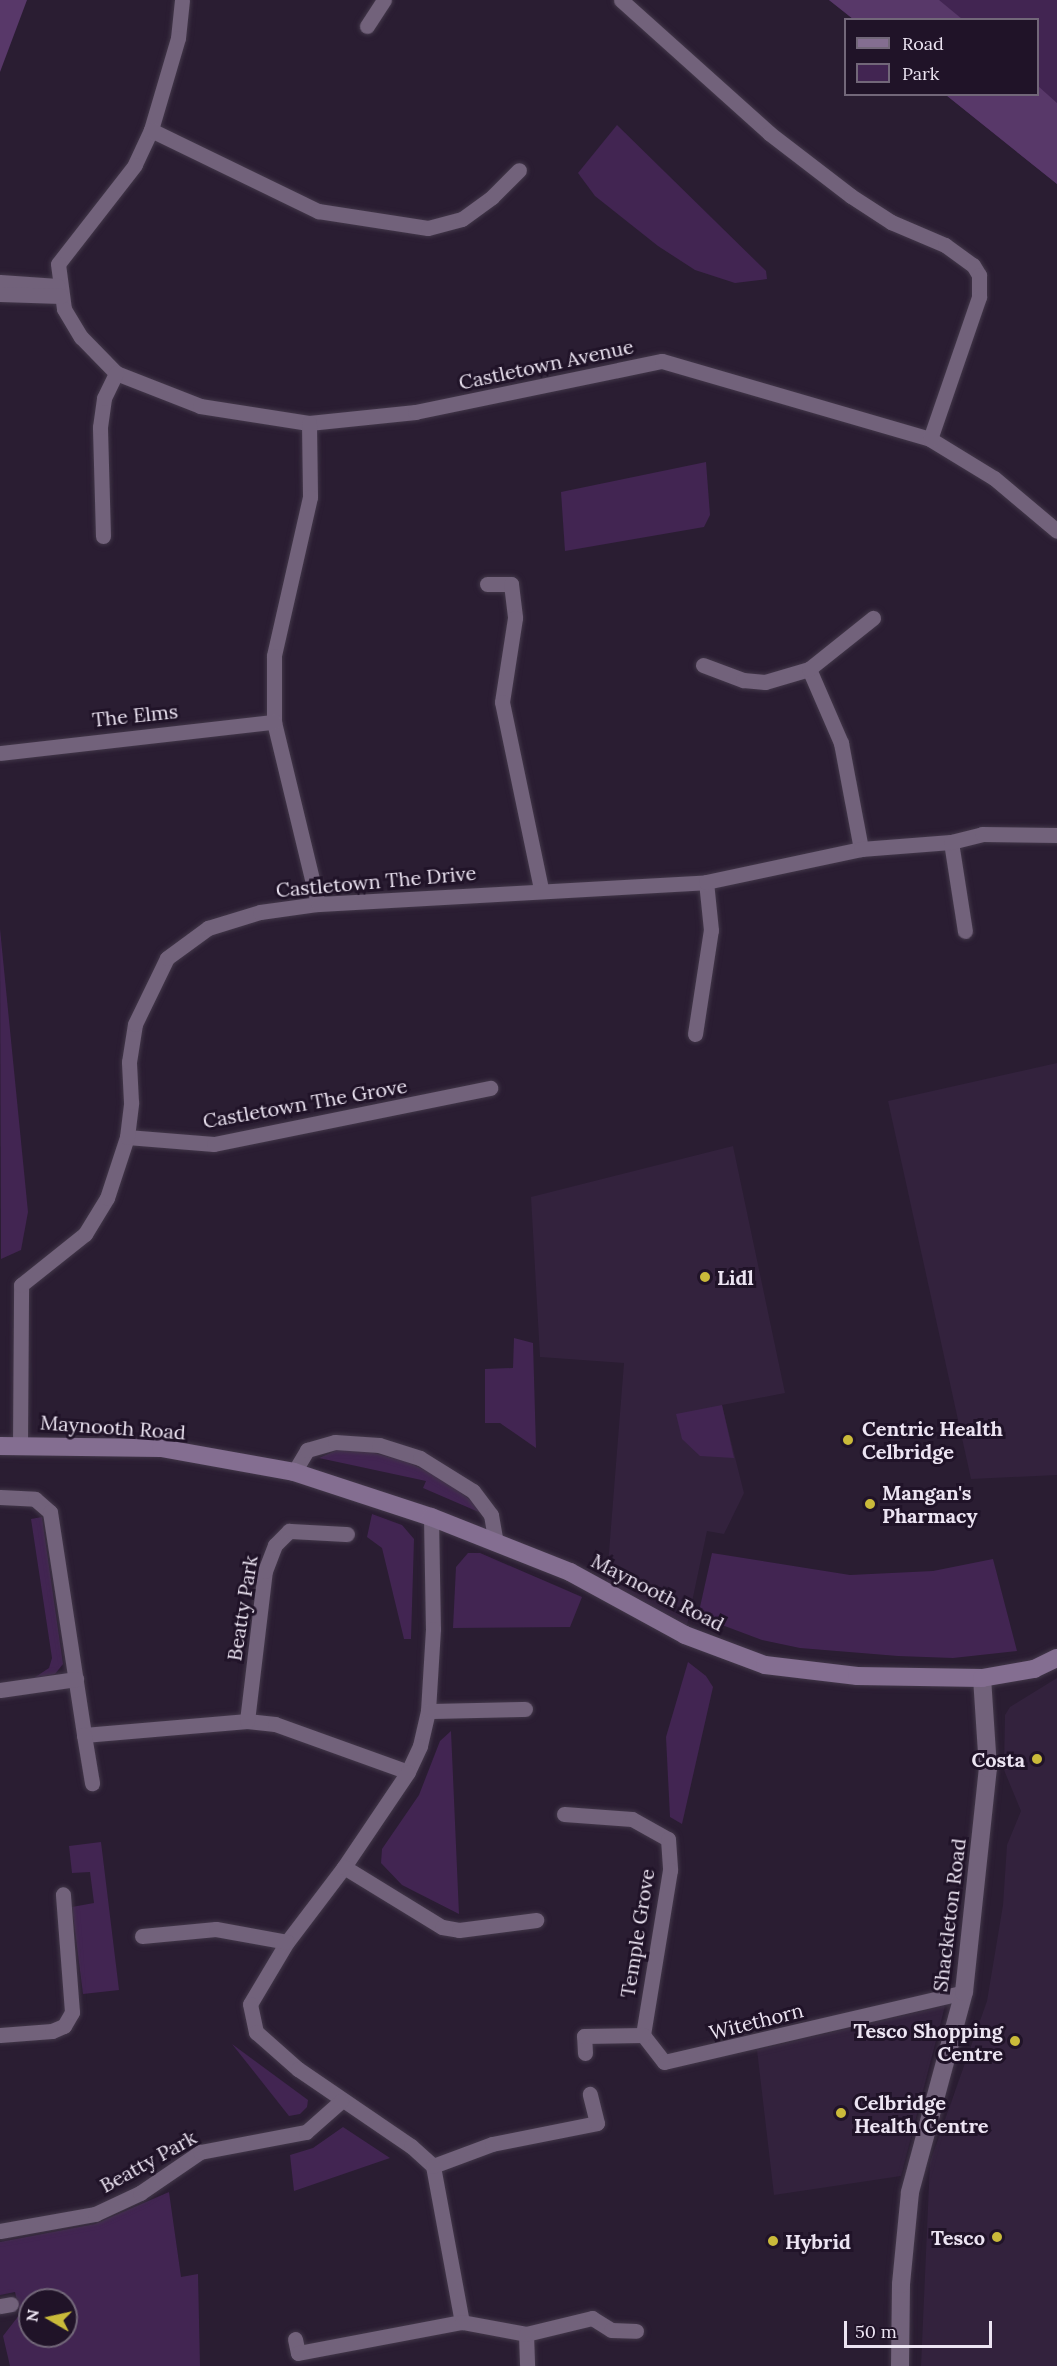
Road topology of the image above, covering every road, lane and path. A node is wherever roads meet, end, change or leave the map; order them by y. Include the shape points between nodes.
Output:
1 (182, 0) edge
2 (384, 0) edge
3 (621, 0) edge
4 (367, 26) dead end
5 (151, 130) junction
6 (519, 170) dead end
7 (0, 282) edge
8 (60, 291) junction
9 (0, 294) edge
10 (116, 373) junction
11 (309, 423) junction
12 (930, 439) junction
13 (1057, 531) edge
14 (103, 536) dead end
15 (487, 584) dead end
16 (873, 618) dead end
17 (703, 665) dead end
18 (809, 669) junction
19 (274, 722) junction
20 (0, 753) edge
21 (1057, 835) edge
22 (951, 842) junction
23 (861, 849) junction
24 (706, 882) junction
25 (541, 889) junction
26 (318, 904) junction
27 (964, 931) dead end
28 (695, 1034) dead end
29 (490, 1088) dead end
30 (127, 1137) junction
31 (20, 1444) junction
32 (0, 1446) edge
33 (294, 1472) junction
34 (0, 1497) edge
35 (430, 1517) junction
36 (347, 1534) dead end
37 (496, 1542) junction
38 (1057, 1658) edge
39 (76, 1678) junction
40 (982, 1678) junction
41 (0, 1690) edge
42 (525, 1709) dead end
43 (428, 1711) junction
44 (247, 1721) junction
45 (84, 1735) junction
46 (408, 1772) junction
47 (92, 1783) dead end
48 (564, 1814) dead end
49 (344, 1867) junction
50 (63, 1894) dead end
51 (536, 1920) dead end
52 (142, 1936) dead end
53 (287, 1942) junction
54 (964, 1992) junction
55 (0, 2035) edge
56 (643, 2035) junction
57 (585, 2053) dead end
58 (590, 2094) dead end
59 (341, 2101) junction
60 (433, 2166) junction
61 (0, 2231) edge
62 (462, 2322) junction
63 (636, 2331) dead end
64 (526, 2334) junction
65 (295, 2339) dead end
66 (527, 2366) edge
67 (900, 2366) edge

1 - 5 street via 178,38
2 - 4 street
3 - 12 street via 769,133 851,196 891,222 945,245 973,265 979,275 979,297
5 - 6 street via 318,211 428,228 462,219
5 - 8 street via 135,165 58,264
7 - 8 street
8 - 9 street
8 - 10 street, Castletown Avenue via 64,309 81,337
10 - 11 street, Castletown Avenue via 200,406
10 - 14 street via 104,398 100,427
11 - 12 street, Castletown Avenue via 415,412 662,361
11 - 19 street via 310,497 274,656
12 - 13 street, Castletown Avenue via 994,478
15 - 25 street via 511,584 515,618 502,702
16 - 18 street
17 - 18 street via 743,680 765,682
18 - 23 street via 841,744
19 - 20 street, The Elms
19 - 26 street
21 - 22 street, Castletown The Drive via 982,834
22 - 23 street, Castletown The Drive
22 - 27 street
23 - 24 street, Castletown The Drive
24 - 25 street, Castletown The Drive
24 - 28 street via 711,930
25 - 26 street, Castletown The Drive
26 - 30 street, Castletown The Drive via 260,912 208,928 166,958 135,1024 129,1062 131,1102
29 - 30 street, Castletown The Grove via 214,1144
30 - 31 street, Castletown The Drive via 107,1198 85,1234 21,1285
31 - 32 main road, Maynooth Road
31 - 33 main road, Maynooth Road via 161,1448
33 - 35 main road, Maynooth Road
33 - 37 street via 307,1450 335,1442 372,1443 420,1458 473,1491 491,1515
34 - 39 street via 35,1499 50,1512
35 - 37 main road, Maynooth Road
35 - 43 street via 433,1629
36 - 44 street, Beatty Park via 289,1531 275,1545 265,1571
37 - 40 main road, Maynooth Road via 570,1572 686,1635 765,1665 858,1676
38 - 40 main road, Maynooth Road via 1034,1669
39 - 41 street
39 - 45 street
40 - 54 street, Shackleton Road via 988,1768
42 - 43 street
43 - 46 street via 420,1746
44 - 45 street
44 - 46 street via 275,1724
45 - 47 street
46 - 49 street
48 - 56 street, Temple Grove via 632,1819 668,1839 670,1870
49 - 51 street via 442,1927 459,1930
49 - 53 street
50 - 55 street via 72,1980 72,2012 68,2022 52,2031
52 - 53 street via 216,1929
53 - 59 street via 250,2004 255,2032
54 - 56 street, Witethorn via 664,2062
54 - 67 street, Shackleton Road via 910,2192 901,2284
56 - 57 street via 584,2036
58 - 60 street via 597,2123 492,2144
59 - 60 street via 411,2146
59 - 61 street, Beatty Park via 306,2132 200,2152 140,2193 95,2214
60 - 62 street
62 - 64 street
62 - 65 street via 298,2353
63 - 64 street via 611,2330 592,2318
64 - 66 street

